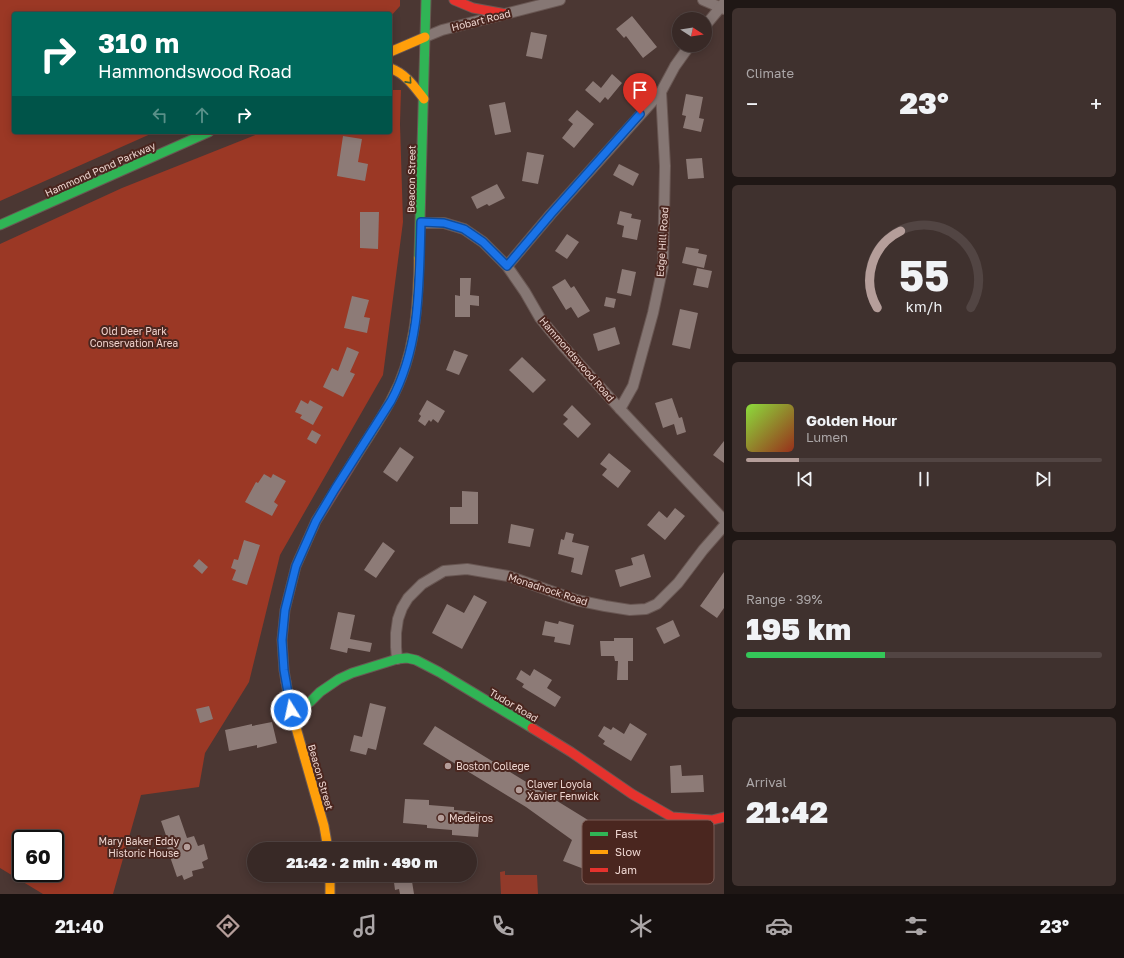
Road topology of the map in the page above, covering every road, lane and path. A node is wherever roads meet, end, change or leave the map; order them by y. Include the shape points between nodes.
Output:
1 (426, 0) edge
2 (454, 0) edge
3 (560, 0) edge
4 (703, 0) edge
5 (723, 6) edge
6 (506, 14) junction
7 (712, 18) edge
8 (426, 37) junction
9 (392, 51) edge
10 (685, 52) edge
11 (392, 69) edge
12 (660, 92) junction
13 (424, 99) junction
14 (204, 134) edge
15 (421, 222) junction
16 (0, 225) edge
17 (507, 266) junction
18 (620, 409) junction
19 (724, 520) edge
20 (724, 526) edge
21 (397, 659) junction
22 (291, 710) junction
23 (724, 817) edge
24 (327, 842) edge
25 (330, 882) edge
26 (330, 894) edge

1 - 8 main road, Beacon Street
2 - 6 main road via 471,8
3 - 6 street, Hobart Road
4 - 5 street
5 - 7 street
6 - 8 street, Hobart Road via 442,30
8 - 9 main road
8 - 13 main road, Beacon Street
10 - 12 street
11 -> 13 main road via 404,75
12 - 17 street
12 - 18 street, Edge Hill Road via 665,166 662,266 653,313 633,386
13 - 15 main road, Beacon Street
14 - 16 main road, Hammond Pond Parkway
15 - 17 street, Hammondswood Road via 444,223 464,229 483,242
15 - 22 main road, Beacon Street via 417,314 404,374 391,401 320,515 296,566 285,610 282,640
17 - 18 street, Hammondswood Road via 540,318
18 - 19 street, Hammondswood Road
20 - 21 street, Monadnock Road via 678,583 657,604 646,609 630,610 576,600 508,576 467,569 444,571 422,584 402,608 396,633
21 - 22 main road, Tudor Road via 339,679 310,702
21 - 23 main road, Tudor Road via 416,660 439,672 672,817 712,820
22 - 24 main road, Beacon Street via 316,793
25 - 26 main road

